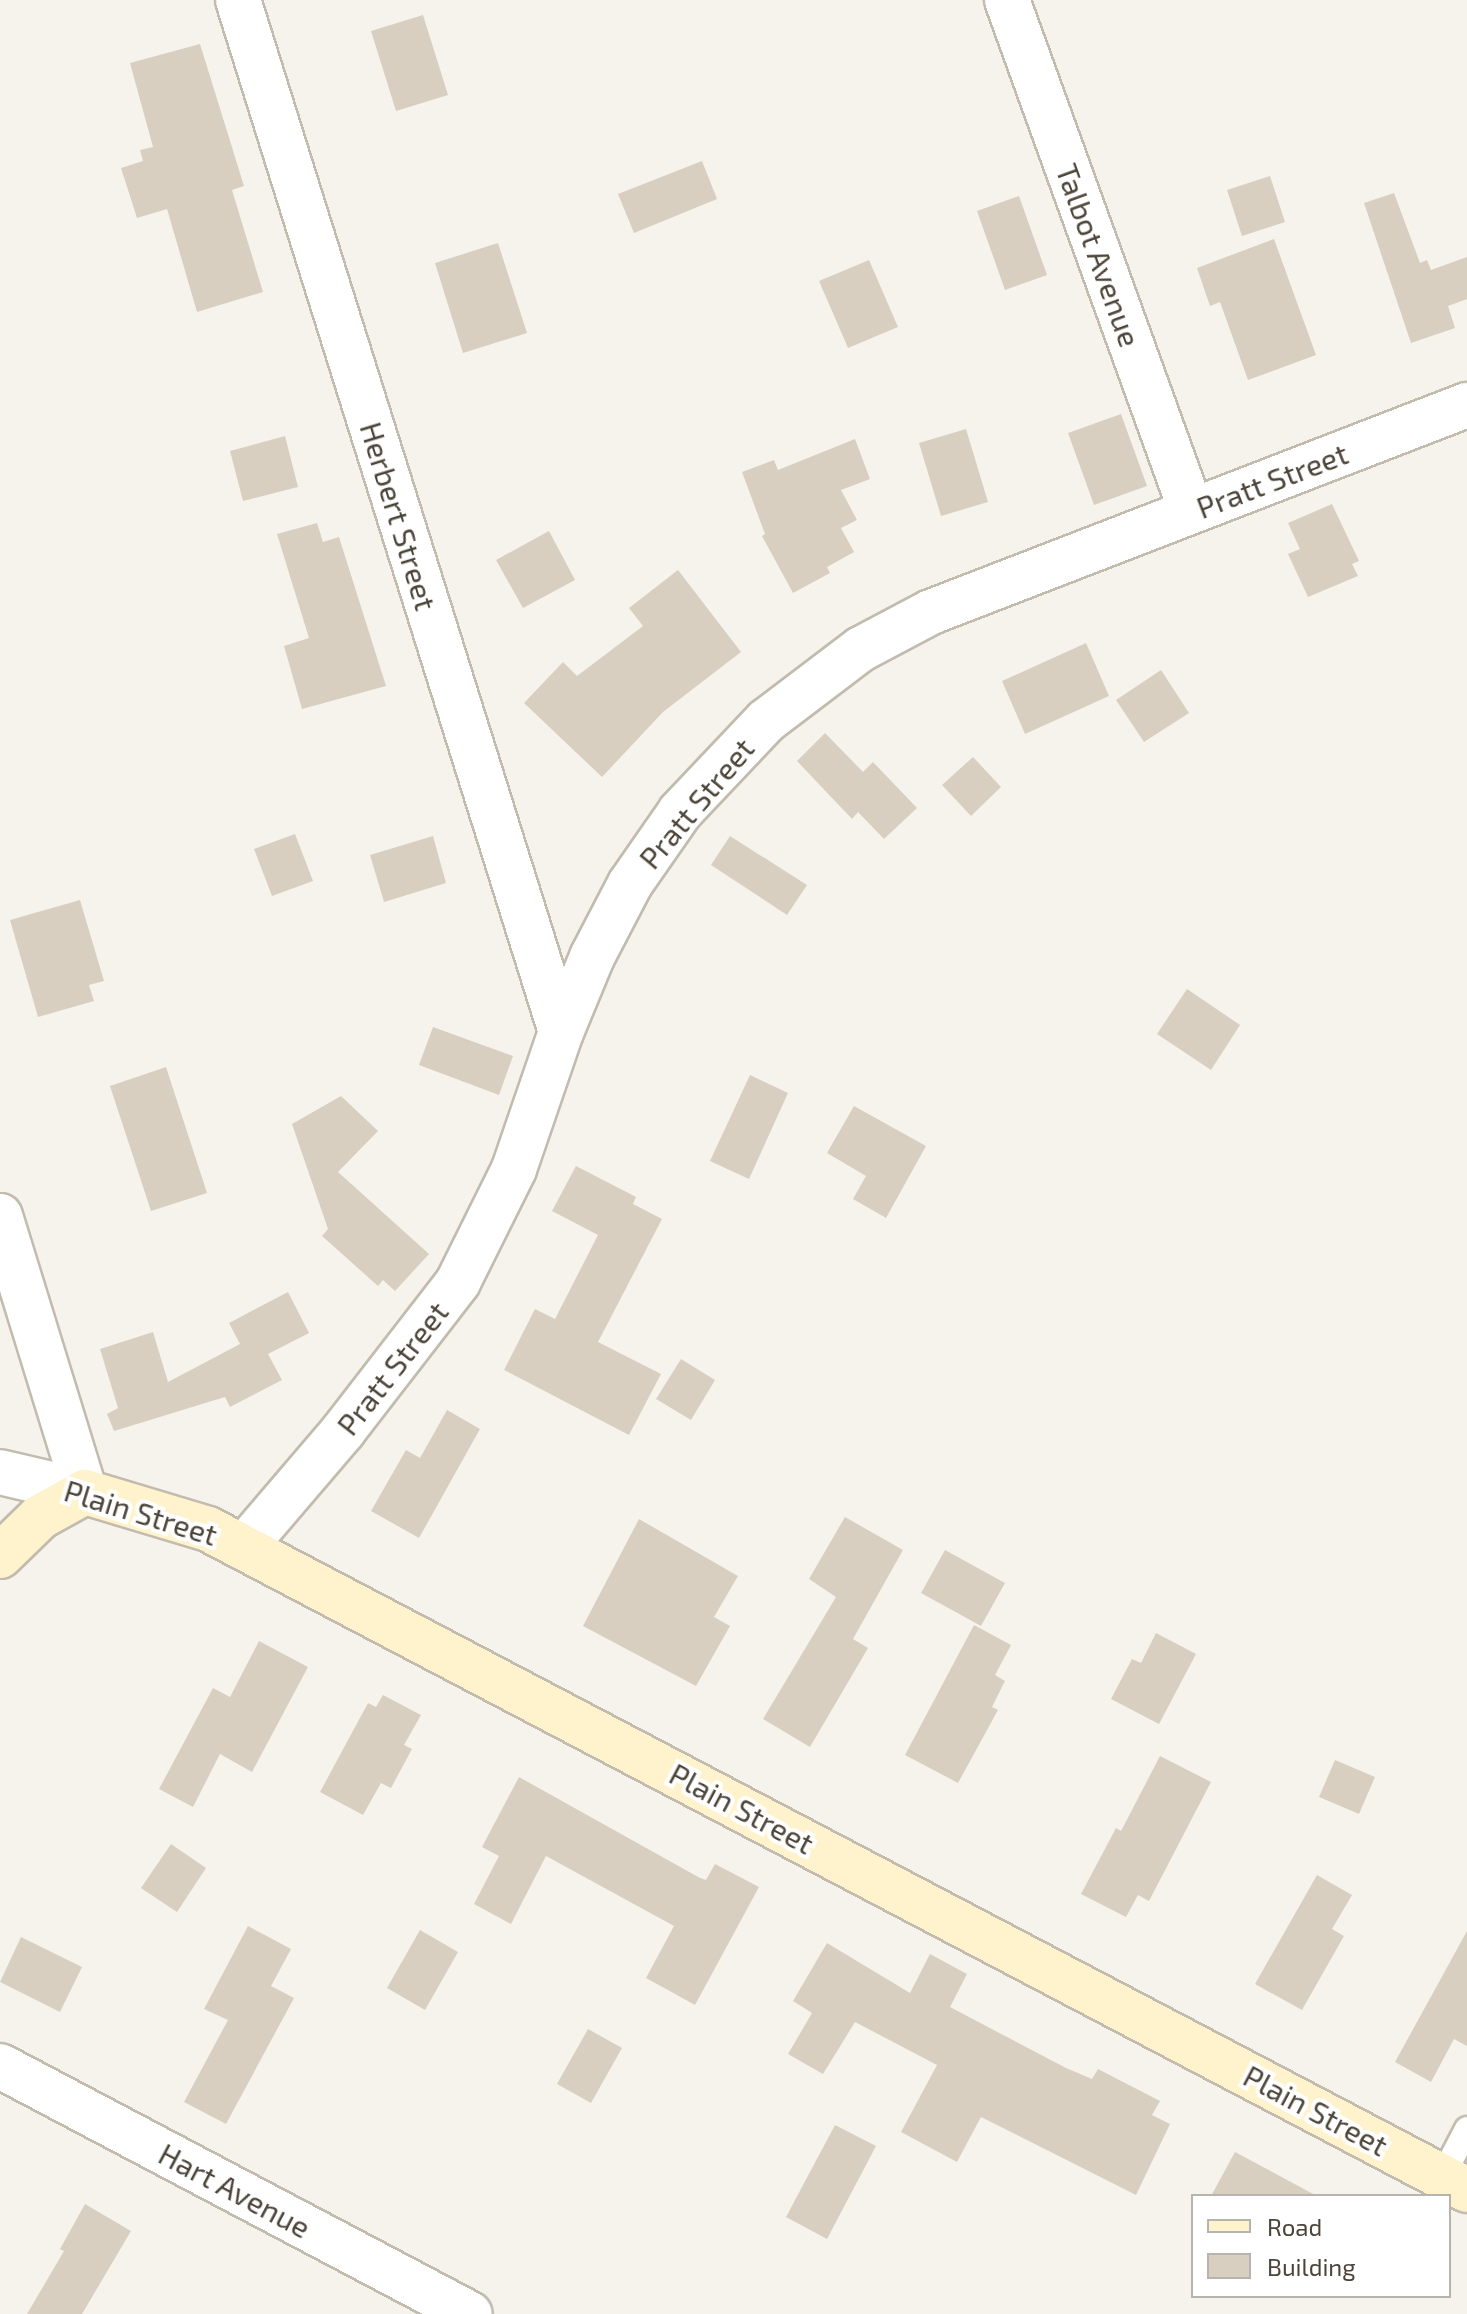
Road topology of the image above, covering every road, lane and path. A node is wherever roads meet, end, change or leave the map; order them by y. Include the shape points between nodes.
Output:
1 (238, 0) edge
2 (1007, 0) edge
3 (1467, 405) edge
4 (1191, 510) junction
5 (561, 1032) junction
6 (0, 1216) edge
7 (0, 1472) edge
8 (85, 1492) junction
9 (244, 1547) junction
10 (0, 1556) edge
11 (0, 2066) edge
12 (1467, 2129) edge
13 (1455, 2183) edge
14 (470, 2314) edge

1 - 5 street, Herbert Street
2 - 4 street, Talbot Avenue
3 - 4 street, Pratt Street
4 - 5 street, Pratt Street via 931,612 861,649 796,695 727,759 653,847 604,933
5 - 9 street, Pratt Street via 514,1169 458,1282 343,1431
6 - 8 street
7 - 8 street, Plain Street
8 - 9 main road, Plain Street via 176,1517
8 - 10 main road via 40,1517
9 - 13 main road, Plain Street
11 - 14 street, Hart Avenue
12 - 13 lane

